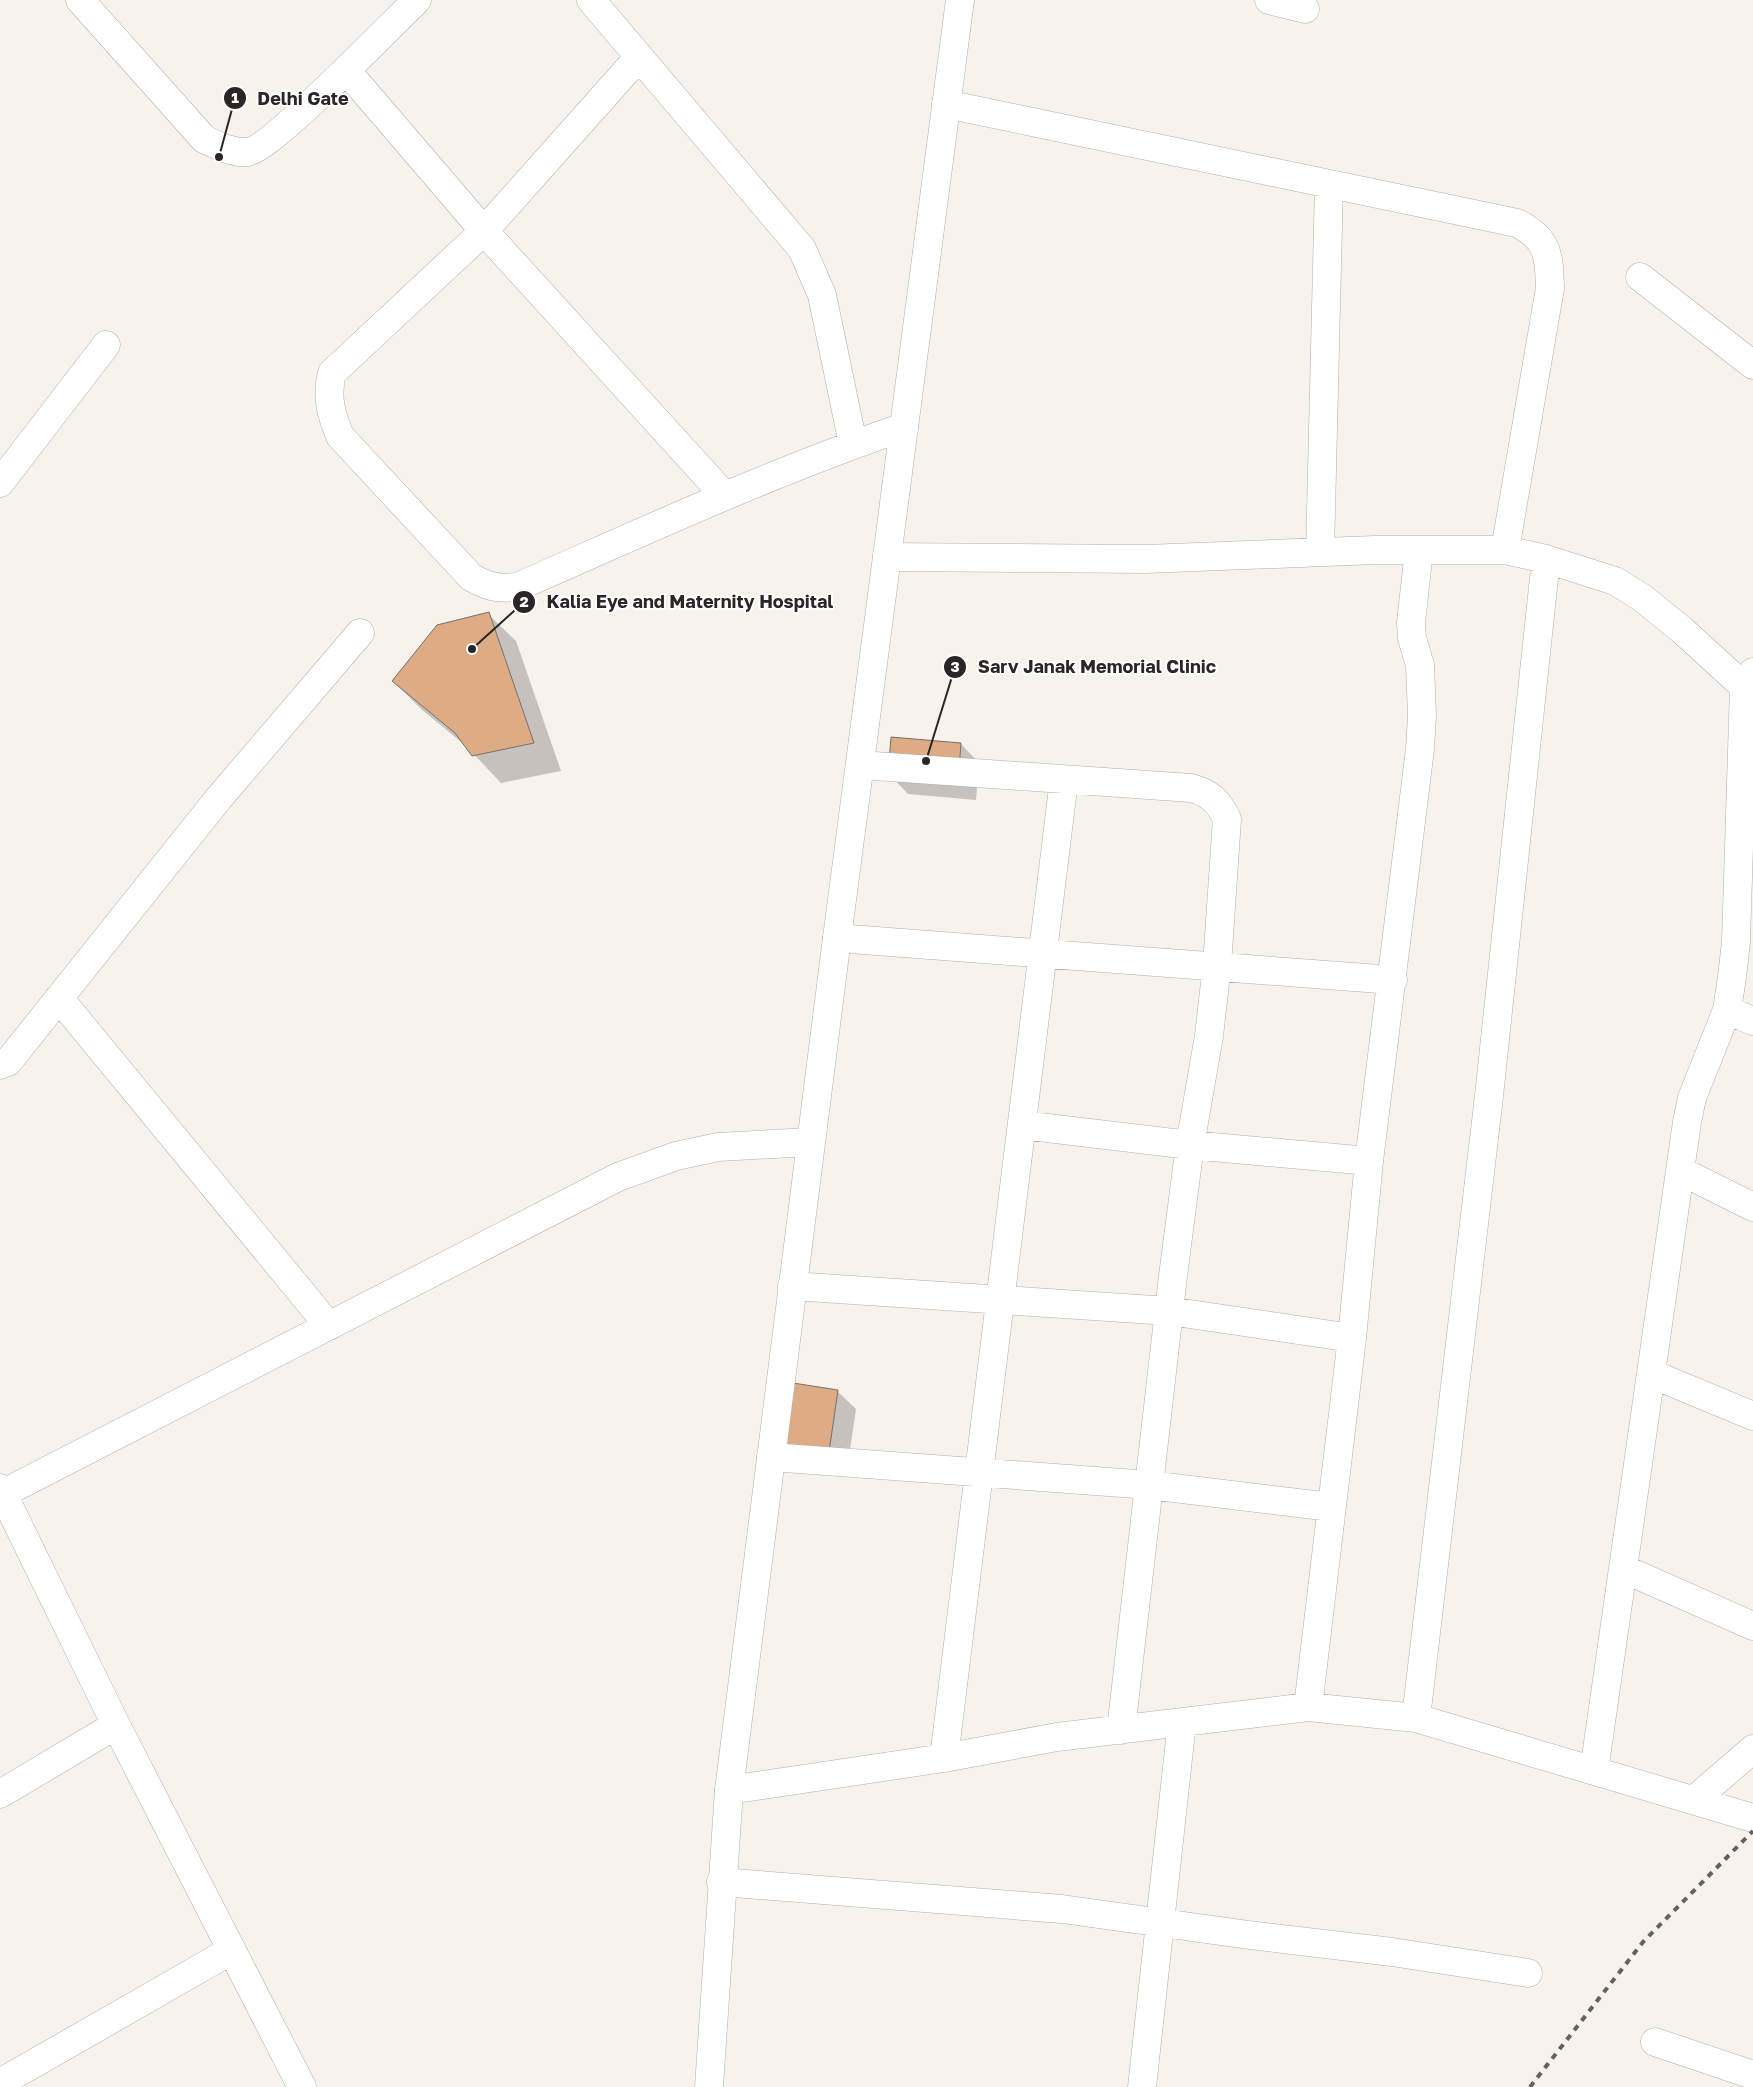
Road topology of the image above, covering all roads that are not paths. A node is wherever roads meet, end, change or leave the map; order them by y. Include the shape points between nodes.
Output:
1 (80, 0) edge
2 (417, 0) edge
3 (591, 0) edge
4 (960, 0) edge
5 (1269, 0) edge
6 (1305, 9) dead end
7 (638, 58) junction
8 (346, 70) junction
9 (946, 104) junction
10 (1329, 185) junction
11 (484, 232) junction
12 (1640, 277) dead end
13 (106, 345) dead end
14 (1753, 364) edge
15 (904, 427) junction
16 (853, 444) junction
17 (0, 483) edge
18 (725, 496) junction
19 (1419, 550) junction
20 (1505, 550) junction
21 (1320, 552) junction
22 (886, 557) junction
23 (1546, 559) junction
24 (360, 633) dead end
25 (1750, 685) edge
26 (860, 765) junction
27 (1064, 780) junction
28 (837, 938) junction
29 (1044, 953) junction
30 (1217, 965) junction
31 (1393, 980) junction
32 (59, 998) junction
33 (1727, 1010) junction
34 (1753, 1021) edge
35 (0, 1065) edge
36 (1022, 1125) junction
37 (810, 1142) junction
38 (1190, 1145) junction
39 (1369, 1161) junction
40 (1681, 1171) junction
41 (1753, 1206) edge
42 (792, 1286) junction
43 (1001, 1298) junction
44 (1169, 1311) junction
45 (330, 1326) junction
46 (1352, 1338) junction
47 (1652, 1374) junction
48 (1753, 1416) edge
49 (771, 1457) junction
50 (979, 1472) junction
51 (1149, 1485) junction
52 (1, 1492) edge
53 (1331, 1507) junction
54 (1624, 1569) junction
55 (1753, 1626) edge
56 (1308, 1707) junction
57 (1416, 1718) junction
58 (1182, 1722) junction
59 (116, 1725) junction
60 (1121, 1730) junction
61 (1753, 1749) edge
62 (944, 1758) junction
63 (1594, 1771) junction
64 (729, 1790) junction
65 (0, 1794) edge
66 (1694, 1800) junction
67 (1753, 1818) edge
68 (721, 1882) junction
69 (1161, 1923) junction
70 (232, 1950) junction
71 (1528, 1973) dead end
72 (1655, 2042) dead end
73 (1753, 2075) edge
74 (0, 2084) edge
75 (302, 2087) edge
76 (709, 2087) edge
77 (1142, 2087) edge

1 - 8 street via 204,139 225,149 248,152 265,143
2 - 8 street
3 - 7 street
4 - 9 street
5 - 6 street
7 - 11 street
7 - 16 street via 802,249 822,295
8 - 11 street
9 - 10 street
9 - 15 street
10 - 20 street via 1517,223 1534,232 1545,248 1550,288
10 - 21 street
11 - 18 street
11 - 18 street via 332,373 327,391 330,412 340,436 471,577 498,589 518,587
12 - 14 street
13 - 17 street
15 - 16 street
15 - 22 street
16 - 18 street
19 - 20 street
19 - 21 street
19 - 31 street via 1411,622 1420,664 1422,716
20 - 23 street
21 - 22 street via 1146,559
22 - 26 street
23 - 25 street via 1615,581 1641,596
23 - 57 street via 1490,1096
24 - 32 street via 220,798
25 - 33 street via 1736,942
26 - 27 street
26 - 28 street
27 - 29 street
27 - 30 street via 1191,788 1204,791 1220,804 1227,820
28 - 29 street
28 - 37 street
29 - 30 street
29 - 36 street
30 - 31 street
30 - 38 street via 1209,1036
31 - 39 street
32 - 35 street via 8,1062
32 - 45 street
33 - 34 street
33 - 40 street via 1692,1098
36 - 38 street
36 - 43 street
37 - 42 street
37 - 45 street via 718,1147 676,1156 618,1177
38 - 39 street
38 - 44 street
39 - 46 street
40 - 41 street
40 - 47 street
42 - 43 street
42 - 49 street
43 - 44 street
43 - 50 street
44 - 46 street
44 - 51 street
45 - 52 street
46 - 53 street
47 - 48 street
47 - 54 street
49 - 50 street
49 - 64 street
50 - 51 street
50 - 62 street
51 - 53 street
51 - 60 street
52 - 59 street
53 - 56 street
54 - 55 street
54 - 63 street
56 - 57 street
56 - 58 street
57 - 63 street
58 - 60 street
58 - 69 street
59 - 65 street
59 - 70 street
60 - 62 street via 1057,1737
61 - 66 street
62 - 64 street
63 - 66 street
64 - 68 street
66 - 67 street
68 - 69 street via 1062,1909
68 - 76 street
69 - 71 street
69 - 77 street
70 - 74 street
70 - 75 street
72 - 73 street

